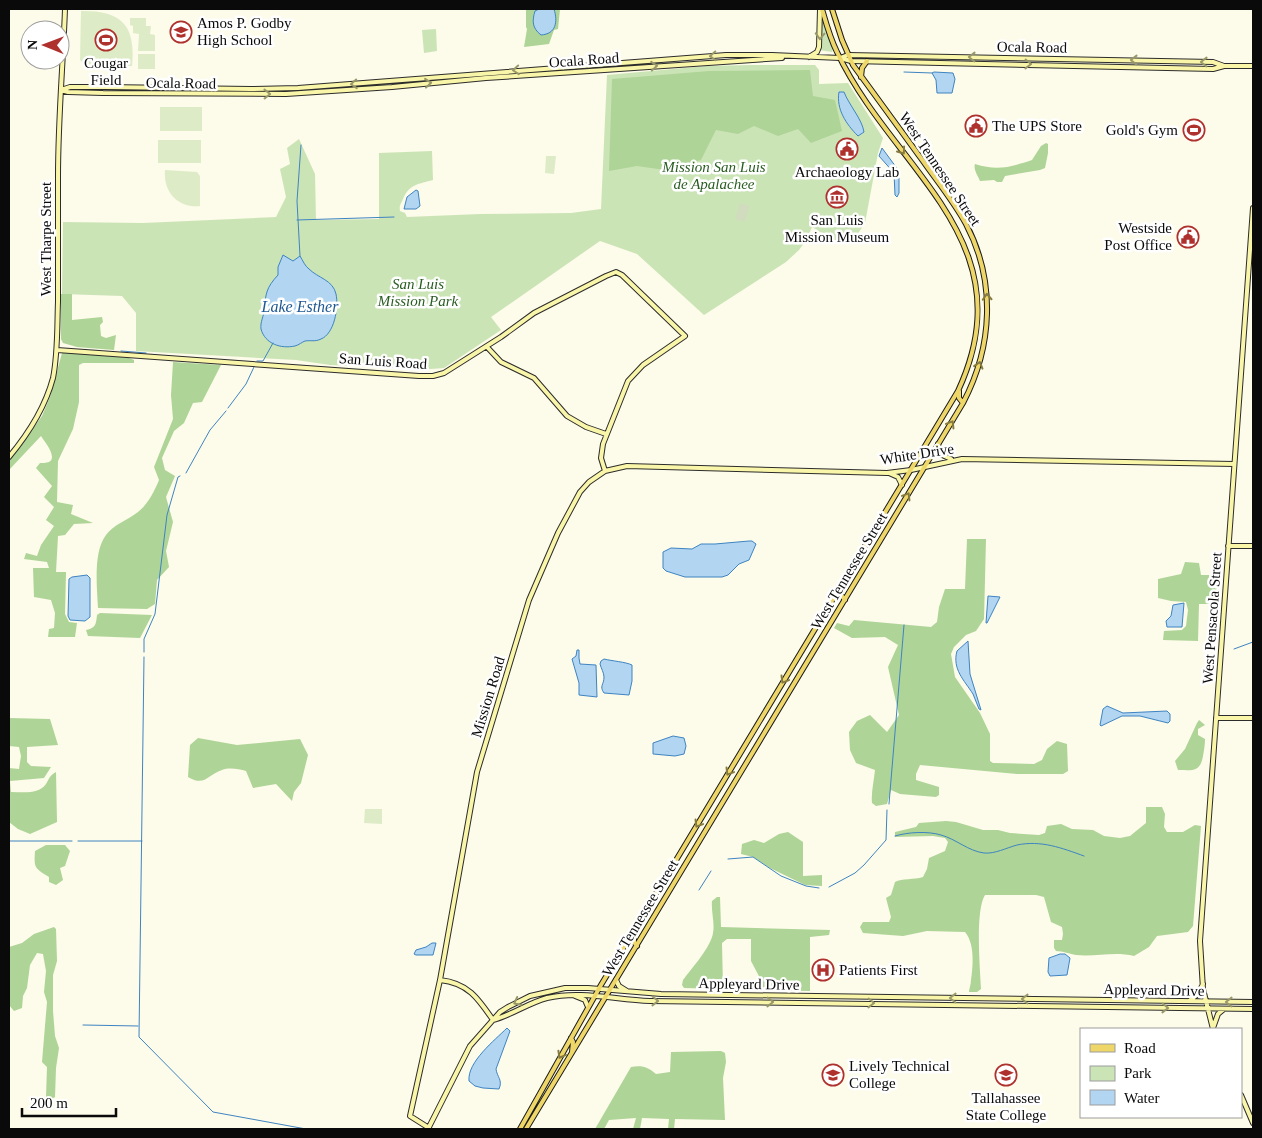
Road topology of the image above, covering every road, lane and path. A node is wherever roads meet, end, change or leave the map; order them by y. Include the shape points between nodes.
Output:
1 (64, 9) edge
2 (821, 9) edge
3 (832, 9) edge
4 (741, 54) junction
5 (848, 55) junction
6 (772, 57) junction
7 (808, 58) junction
8 (840, 58) junction
9 (741, 60) junction
10 (639, 61) junction
11 (851, 61) junction
12 (867, 61) junction
13 (1224, 66) junction
14 (1253, 66) edge
15 (639, 67) junction
16 (536, 68) junction
17 (536, 74) junction
18 (862, 77) junction
19 (383, 82) junction
20 (332, 85) junction
21 (326, 86) junction
22 (128, 87) junction
23 (289, 88) junction
24 (383, 88) junction
25 (234, 89) junction
26 (241, 89) junction
27 (61, 90) junction
28 (332, 91) junction
29 (327, 92) junction
30 (128, 93) junction
31 (286, 94) junction
32 (233, 95) junction
33 (241, 95) junction
34 (893, 120) junction
35 (885, 126) junction
36 (947, 195) junction
37 (939, 201) junction
38 (1253, 208) edge
39 (956, 227) junction
40 (970, 232) junction
41 (486, 346) junction
42 (57, 350) junction
43 (959, 389) junction
44 (963, 403) junction
45 (606, 434) junction
46 (938, 444) junction
47 (9, 456) edge
48 (954, 460) junction
49 (1234, 464) junction
50 (925, 466) junction
51 (911, 470) junction
52 (605, 471) junction
53 (887, 472) junction
54 (902, 485) junction
55 (1228, 546) junction
56 (1253, 546) edge
57 (841, 586) junction
58 (845, 600) junction
59 (797, 658) junction
60 (806, 665) junction
61 (1216, 718) junction
62 (1253, 718) edge
63 (753, 732) junction
64 (762, 737) junction
65 (689, 839) junction
66 (698, 844) junction
67 (634, 929) junction
68 (637, 946) junction
69 (440, 980) junction
70 (616, 980) junction
71 (1203, 984) junction
72 (599, 989) junction
73 (610, 990) junction
74 (631, 993) junction
75 (573, 995) junction
76 (728, 995) junction
77 (742, 995) junction
78 (595, 996) junction
79 (847, 996) junction
80 (606, 997) junction
81 (930, 998) junction
82 (1005, 999) junction
83 (1074, 1000) junction
84 (1119, 1000) junction
85 (728, 1001) junction
86 (742, 1001) junction
87 (1189, 1002) junction
88 (1206, 1002) junction
89 (1253, 1002) edge
90 (847, 1003) junction
91 (930, 1004) junction
92 (1005, 1005) junction
93 (1073, 1006) junction
94 (1122, 1007) junction
95 (588, 1008) junction
96 (1207, 1008) junction
97 (1225, 1009) junction
98 (1253, 1009) edge
99 (493, 1020) junction
100 (1213, 1028) edge
101 (1213, 1028) edge
102 (571, 1038) junction
103 (572, 1054) junction
104 (1242, 1097) edge
105 (538, 1098) junction
106 (538, 1108) junction
107 (1253, 1123) edge
108 (429, 1129) edge
109 (520, 1129) edge
110 (526, 1129) edge

1 - 27 main road, West Tharpe Street
2 -> 7 main road via 820,47
2 - 8 main road, West Tennessee Street
3 - 5 main road, West Tennessee Street
4 - 6 main road, Ocala Road
4 - 9 main road
4 -> 10 main road, Ocala Road
5 - 8 main road, Ocala Road
5 - 11 main road, West Tennessee Street
13 -> 5 main road, Ocala Road via 1210,62
6 - 7 main road, Ocala Road
6 - 9 main road, Ocala Road
7 - 8 main road, Ocala Road
8 - 11 main road, Ocala Road
8 - 35 main road, West Tennessee Street
15 -> 9 main road, Ocala Road
10 - 15 main road
10 - 16 main road, Ocala Road
11 - 12 main road, Ocala Road
11 - 18 main road, West Tennessee Street
12 -> 13 main road, Ocala Road via 1213,69
12 - 18 main road via 862,68
13 - 14 main road, Ocala Road
15 - 17 main road, Ocala Road
16 - 17 main road
16 -> 19 main road, Ocala Road
24 -> 17 main road, Ocala Road
18 - 34 main road, West Tennessee Street
19 -> 20 main road, Ocala Road
19 - 24 main road
20 - 21 main road, Ocala Road
20 - 28 main road
21 - 23 main road, Ocala Road
21 - 29 main road
22 - 25 main road, Ocala Road
22 - 27 main road, Ocala Road via 70,87
22 - 30 main road
23 - 26 main road, Ocala Road
23 - 31 main road
24 - 28 main road, Ocala Road
25 - 26 main road, Ocala Road
25 - 32 main road
26 - 33 main road
27 - 30 main road, Ocala Road
27 - 42 main road, West Tharpe Street
28 - 29 main road, Ocala Road
29 - 31 main road, Ocala Road
30 - 32 main road, Ocala Road
33 -> 31 main road, Ocala Road
32 - 33 main road, Ocala Road
34 - 35 main road
34 - 36 main road, West Tennessee Street
35 -> 37 main road, West Tennessee Street
36 - 37 main road
36 - 40 main road, West Tennessee Street
37 - 39 main road, West Tennessee Street
38 - 49 main road, West Pensacola Street
39 - 40 main road
39 - 43 main road, West Tennessee Street via 969,258 978,311 974,347
44 -> 40 main road, West Tennessee Street via 980,362 988,318 984,275
41 - 42 main road, San Luis Road via 444,374 433,376
41 - 45 main road via 501,362 534,378 567,416
41 - 45 main road, San Luis Road via 534,313 606,276 616,272 622,274 685,336 631,376
42 - 47 main road, West Tharpe Street via 53,377 44,403 28,432
43 - 44 main road
43 - 51 main road, West Tennessee Street
46 -> 44 main road, West Tennessee Street
45 - 52 main road via 601,453
46 - 48 main road via 940,454
46 - 50 main road, West Tennessee Street
48 - 49 main road, White Drive
48 - 50 main road, White Drive
49 - 55 main road, West Pensacola Street
50 - 51 main road, White Drive
58 -> 50 main road, West Tennessee Street
51 - 53 main road, White Drive
51 - 54 main road, West Tennessee Street
52 - 53 main road, White Drive via 636,466
52 - 69 main road, Mission Road via 589,482 576,498 527,609 477,772
53 - 54 main road via 898,477
54 - 57 main road, West Tennessee Street
55 - 56 main road
55 - 61 main road, West Pensacola Street
57 - 58 main road
57 - 59 main road, West Tennessee Street
58 - 60 main road, West Tennessee Street
59 - 60 main road
59 -> 63 main road, West Tennessee Street
60 - 64 main road, West Tennessee Street
61 - 62 main road
61 - 71 main road, West Pensacola Street via 1200,942
63 - 64 main road
63 -> 65 main road, West Tennessee Street
64 - 66 main road, West Tennessee Street
65 - 66 main road
65 - 67 main road, West Tennessee Street
66 - 68 main road, West Tennessee Street
67 - 68 main road
67 - 72 main road, West Tennessee Street
68 - 70 main road, West Tennessee Street
69 - 99 main road via 457,983 470,991
69 - 108 main road, Mission Road via 410,1116
70 - 73 main road, West Tennessee Street
70 - 74 main road via 620,988
71 - 87 main road
71 - 88 main road, West Pensacola Street
72 - 73 main road, Appleyard Drive
72 - 78 main road, West Tennessee Street
72 -> 99 main road, Appleyard Drive via 565,988 540,993 508,1007
73 - 74 main road, Appleyard Drive
73 - 80 main road, West Tennessee Street
74 - 76 main road, Appleyard Drive
75 - 78 main road, Appleyard Drive
75 - 95 main road via 585,1000
75 - 99 main road, Appleyard Drive via 536,1002
76 - 77 main road, Appleyard Drive
76 - 85 main road
76 - 85 main road
77 - 79 main road, Appleyard Drive
77 - 86 main road
78 - 80 main road, Appleyard Drive
78 - 95 main road, West Tennessee Street
79 - 81 main road, Appleyard Drive
79 - 90 main road
80 -> 85 main road, Appleyard Drive via 650,1001
80 - 103 main road, West Tennessee Street
82 -> 81 main road, Appleyard Drive
81 - 91 main road
83 -> 82 main road, Appleyard Drive
82 - 92 main road
83 - 84 main road, Appleyard Drive
83 - 93 main road
84 - 87 main road, Appleyard Drive
84 - 94 main road
85 - 86 main road, Appleyard Drive
86 -> 90 main road, Appleyard Drive
87 - 88 main road, Appleyard Drive
89 -> 88 main road, Appleyard Drive
88 - 96 main road, West Pensacola Street
90 -> 91 main road, Appleyard Drive
91 - 92 main road, Appleyard Drive
92 - 93 main road, Appleyard Drive
93 - 94 main road, Appleyard Drive
94 -> 96 main road, Appleyard Drive
95 - 102 main road, West Tennessee Street
96 - 97 main road, Appleyard Drive
96 - 100 main road, West Pensacola Street
97 - 98 main road, Appleyard Drive
97 - 101 main road via 1218,1014
99 - 108 main road via 463,1056
102 - 103 main road
102 -> 105 main road, West Tennessee Street
103 - 106 main road, West Tennessee Street
104 - 107 main road
105 - 106 main road
105 - 109 main road, West Tennessee Street
106 - 110 main road, West Tennessee Street

